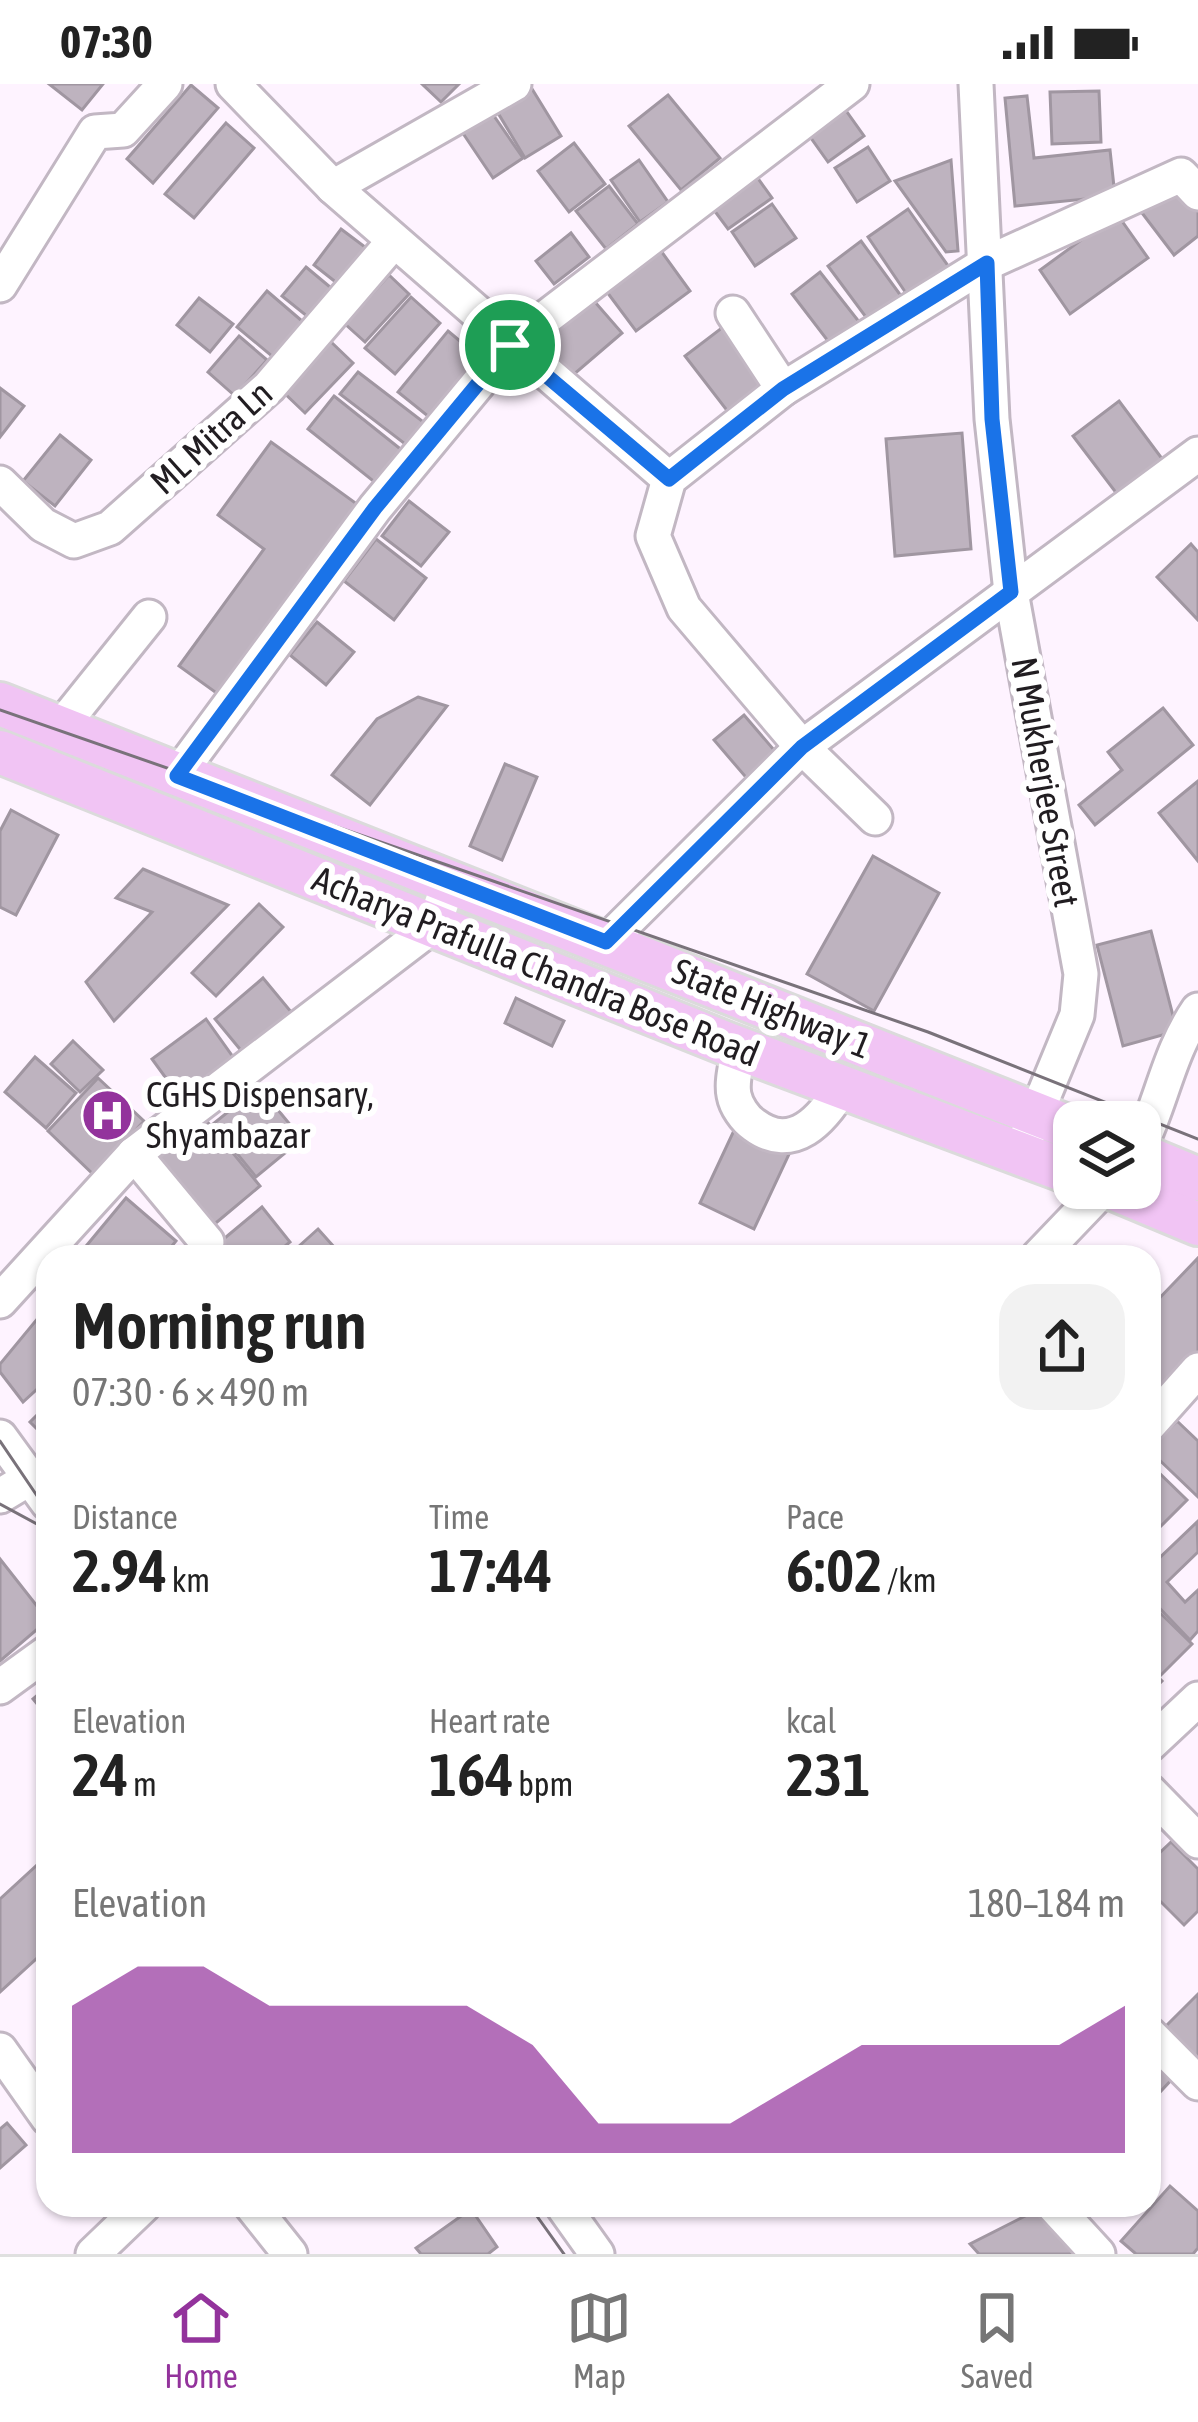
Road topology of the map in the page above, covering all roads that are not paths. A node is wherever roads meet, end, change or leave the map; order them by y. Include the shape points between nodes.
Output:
1 (165, 84) edge
2 (233, 84) edge
3 (514, 84) edge
4 (852, 84) edge
5 (976, 84) edge
6 (333, 187) junction
7 (1198, 193) edge
8 (394, 241) junction
9 (987, 263) junction
10 (0, 285) edge
11 (733, 313) dead end
12 (510, 345) junction
13 (783, 389) junction
14 (1198, 454) edge
15 (669, 479) junction
16 (0, 483) edge
17 (1011, 592) junction
18 (149, 617) dead end
19 (0, 704) edge
20 (60, 728) junction
21 (802, 747) junction
22 (0, 752) edge
23 (177, 776) junction
24 (874, 818) dead end
25 (441, 905) junction
26 (606, 942) junction
27 (1198, 1010) edge
28 (739, 1048) junction
29 (842, 1087) junction
30 (1059, 1101) edge
31 (1161, 1101) edge
32 (1053, 1120) edge
33 (1053, 1123) edge
34 (1020, 1153) junction
35 (134, 1154) junction
36 (1161, 1161) edge
37 (1053, 1166) edge
38 (1198, 1179) edge
39 (1087, 1209) edge
40 (1160, 1209) edge
41 (1198, 1224) edge
42 (206, 1241) dead end
43 (51, 1245) edge
44 (1050, 1245) edge
45 (36, 1262) edge
46 (0, 1301) edge
47 (1198, 1370) edge
48 (1161, 1412) edge
49 (0, 1437) edge
50 (36, 1487) edge
51 (36, 1491) edge
52 (0, 1496) edge
53 (36, 1661) edge
54 (0, 1687) edge
55 (1198, 1699) edge
56 (1161, 1734) edge
57 (1161, 1803) edge
58 (1198, 1841) edge
59 (1161, 2046) edge
60 (0, 2050) edge
61 (1198, 2083) edge
62 (36, 2101) edge
63 (261, 2217) edge
64 (571, 2217) edge
65 (1064, 2217) edge
66 (290, 2254) edge
67 (597, 2254) edge
68 (1098, 2254) edge

1 - 10 street via 123,130 95,132
2 - 6 street
3 - 6 street
4 - 12 street
5 - 9 street, N Mukherjee Street
6 - 8 street
7 - 9 street via 1181,175
8 - 12 street
8 - 16 street, ML Mitra Ln via 269,387 110,528 74,541 43,525
9 - 13 street
9 - 17 street, N Mukherjee Street via 992,419
11 - 13 street
12 - 15 street
12 - 23 street via 375,508
13 - 15 street
14 - 17 street
15 - 21 street via 653,536 684,608
17 - 21 street
17 - 30 street, N Mukherjee Street via 1081,974
18 - 20 street
19 - 20 main road, State Highway 1
20 - 23 main road, State Highway 1
21 - 24 street
21 - 26 street
22 - 25 main road, Acharya Prafulla Chandra Bose Road
23 - 25 main road, State Highway 1
25 - 26 main road, State Highway 1
25 - 28 main road, Acharya Prafulla Chandra Bose Road
25 - 35 street
26 - 32 main road, State Highway 1
27 - 31 street via 1173,1046
28 - 29 main road, Acharya Prafulla Chandra Bose Road
28 - 29 street via 734,1096 766,1134 789,1137 812,1127
29 - 34 main road, Acharya Prafulla Chandra Bose Road
33 - 34 street, N Mukherjee Street
34 - 37 main road, Acharya Prafulla Chandra Bose Road
35 - 42 street
35 - 43 street
36 - 38 main road
39 - 44 street
40 - 41 main road
45 - 46 street
47 - 48 street
49 - 50 street
51 - 52 street
53 - 54 street
55 - 56 street
57 - 58 street
59 - 61 street
60 - 62 street
63 - 66 street
64 - 67 street
65 - 68 street

